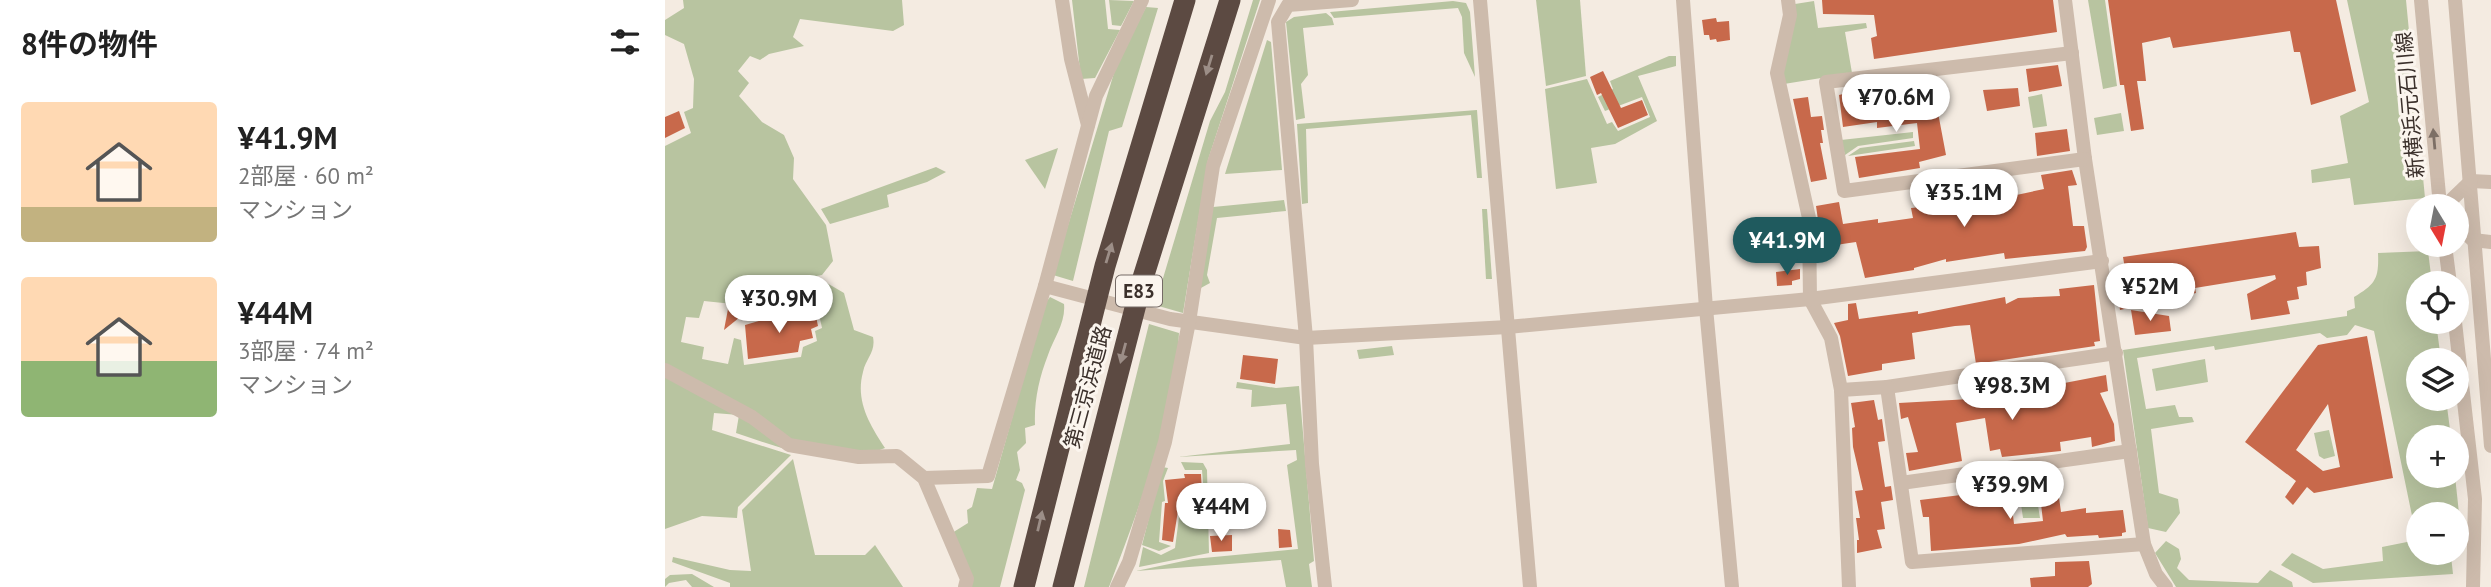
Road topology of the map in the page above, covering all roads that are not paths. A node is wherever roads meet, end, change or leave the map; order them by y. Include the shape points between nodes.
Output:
1 (1062, 0) edge
2 (1142, 0) edge
3 (1185, 0) edge
4 (1230, 0) edge
5 (1269, 0) edge
6 (1352, 0) edge
7 (1480, 0) edge
8 (1682, 0) edge
9 (1788, 0) edge
10 (2065, 0) edge
11 (2421, 0) edge
12 (2455, 0) edge
13 (2072, 53) junction
14 (1088, 126) junction
15 (2085, 159) junction
16 (2471, 181) junction
17 (2491, 182) edge
18 (2442, 194) edge
19 (2456, 194) edge
20 (2469, 236) edge
21 (2473, 240) junction
22 (2491, 242) edge
23 (2102, 261) junction
24 (1052, 288) junction
25 (1810, 299) junction
26 (1706, 308) junction
27 (1189, 322) junction
28 (1508, 327) junction
29 (2456, 334) edge
30 (1306, 338) junction
31 (2116, 353) junction
32 (665, 370) edge
33 (1888, 387) junction
34 (1841, 390) junction
35 (2491, 446) edge
36 (2130, 451) junction
37 (923, 478) junction
38 (1901, 483) junction
39 (2144, 544) junction
40 (965, 587) edge
41 (1024, 587) edge
42 (1063, 587) edge
43 (1117, 587) edge
44 (1325, 587) edge
45 (1530, 587) edge
46 (1732, 587) edge
47 (1849, 587) edge
48 (2166, 587) edge
49 (2473, 587) edge

1 - 14 street
2 - 14 street via 1108,66
41 -> 3 highway, 第三京浜道路 / E83 via 1105,266
4 -> 42 highway, 第三京浜道路 / E83 via 1142,281
5 - 27 street via 1213,166
6 - 30 street via 1288,5 1277,22
7 - 28 street
8 - 26 street
9 - 25 street via 1790,15 1777,73 1809,218
10 - 13 street
18 -> 11 street, 新横浜元石川線
12 - 16 street
13 - 15 street
13 - 15 street via 1826,82 1843,191
14 - 24 street
15 - 23 street
16 - 17 street
16 - 19 street
16 - 21 street
20 - 21 street
21 - 22 street
21 - 35 street
23 - 25 street
23 - 31 street
24 - 27 street
24 - 37 street via 988,476
25 - 26 street
25 - 34 street via 1831,338
26 - 28 street
26 - 46 street
27 - 30 street
27 - 43 street via 1165,442 1129,562
28 - 30 street
28 - 45 street
29 - 49 street via 2475,499
30 - 44 street via 1312,464
31 - 33 street
31 - 36 street
32 - 37 street via 752,417 789,445 859,457 897,456
33 - 34 street
33 - 38 street
34 - 47 street
36 - 38 street
36 - 39 street
37 - 40 street via 967,579
38 - 39 street via 1912,562
39 - 48 street

